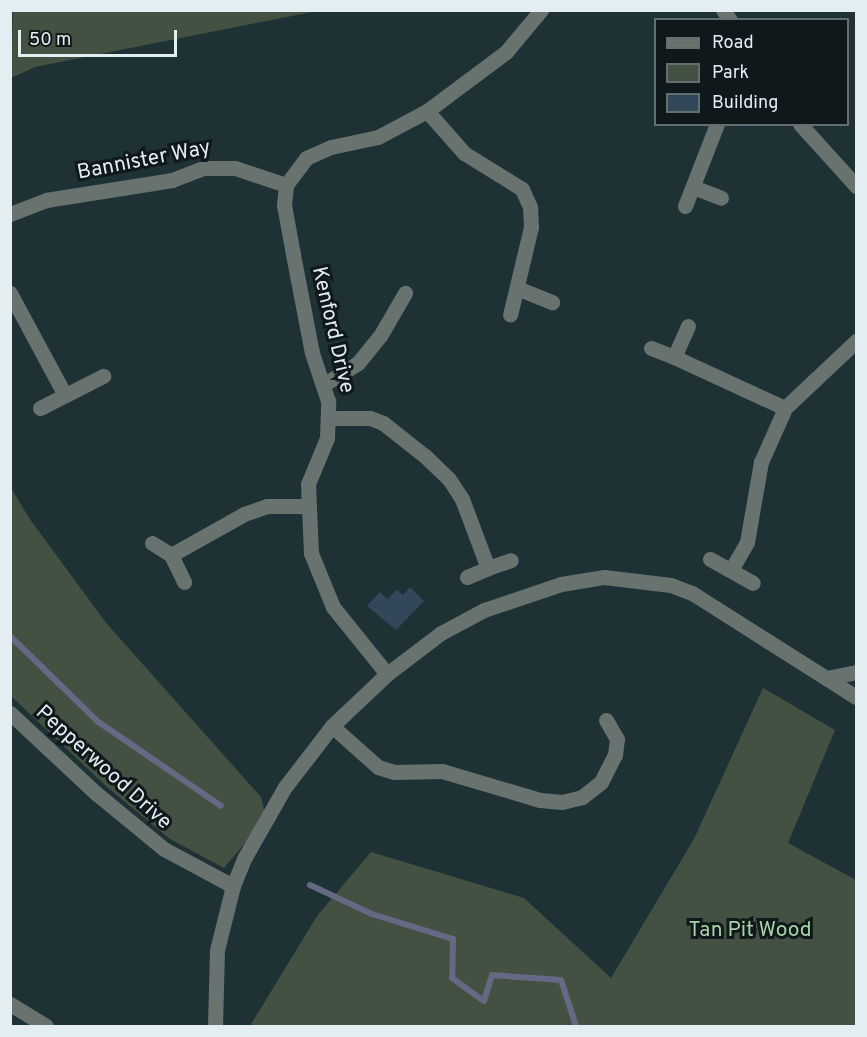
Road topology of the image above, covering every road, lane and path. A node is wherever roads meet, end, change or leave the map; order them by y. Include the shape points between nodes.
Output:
1 (541, 10) edge
2 (427, 111) junction
3 (716, 126) edge
4 (802, 126) edge
5 (286, 185) junction
6 (856, 186) edge
7 (693, 187) junction
8 (721, 198) dead end
9 (685, 206) dead end
10 (10, 214) edge
11 (517, 288) junction
12 (10, 293) edge
13 (405, 293) dead end
14 (552, 302) dead end
15 (510, 315) dead end
16 (688, 326) dead end
17 (856, 341) edge
18 (651, 348) dead end
19 (674, 357) junction
20 (103, 376) dead end
21 (323, 385) junction
22 (65, 395) junction
23 (40, 408) dead end
24 (785, 408) junction
25 (328, 418) junction
26 (306, 506) junction
27 (152, 543) dead end
28 (171, 555) junction
29 (710, 559) dead end
30 (511, 560) dead end
31 (488, 568) junction
32 (731, 570) junction
33 (467, 577) dead end
34 (184, 582) dead end
35 (753, 583) dead end
36 (856, 672) edge
37 (387, 674) junction
38 (826, 678) junction
39 (856, 698) edge
40 (10, 713) edge
41 (606, 720) dead end
42 (332, 726) junction
43 (233, 886) junction
44 (10, 1004) edge
45 (46, 1026) edge
46 (215, 1026) edge

1 - 2 street via 506,52
2 - 5 street via 378,137 331,147 306,158
2 - 11 street via 464,153 522,189 530,207 531,226
3 - 7 street
4 - 6 street
5 - 10 street, Bannister Way via 235,168 204,168 172,180 46,200
5 - 21 street, Kenford Drive via 284,205 293,254 312,353
7 - 8 street
7 - 9 street
11 - 14 street
11 - 15 street
12 - 22 street
13 - 21 street via 380,336 358,363
16 - 19 street
17 - 24 street
18 - 19 street
19 - 24 street
20 - 22 street
21 - 25 street, Kenford Drive
22 - 23 street
24 - 32 street via 761,462 747,542
25 - 26 street, Kenford Drive via 327,438 308,484
25 - 31 street via 376,421 449,478 462,499
26 - 28 street via 267,506 244,514
26 - 37 street, Kenford Drive via 311,553 321,583 351,633
27 - 28 street
28 - 34 street
29 - 32 street
30 - 31 street
31 - 33 street
32 - 35 street
36 - 38 street
37 - 38 street via 441,633 484,610 561,584 604,577 644,579 692,593
37 - 42 street
38 - 39 street
40 - 43 street, Pepperwood Drive via 97,794 164,849
41 - 42 street via 617,739 615,755 601,782 582,797 562,802 540,800 442,771 378,767
42 - 43 street via 266,818
43 - 46 street via 217,950
44 - 45 street

